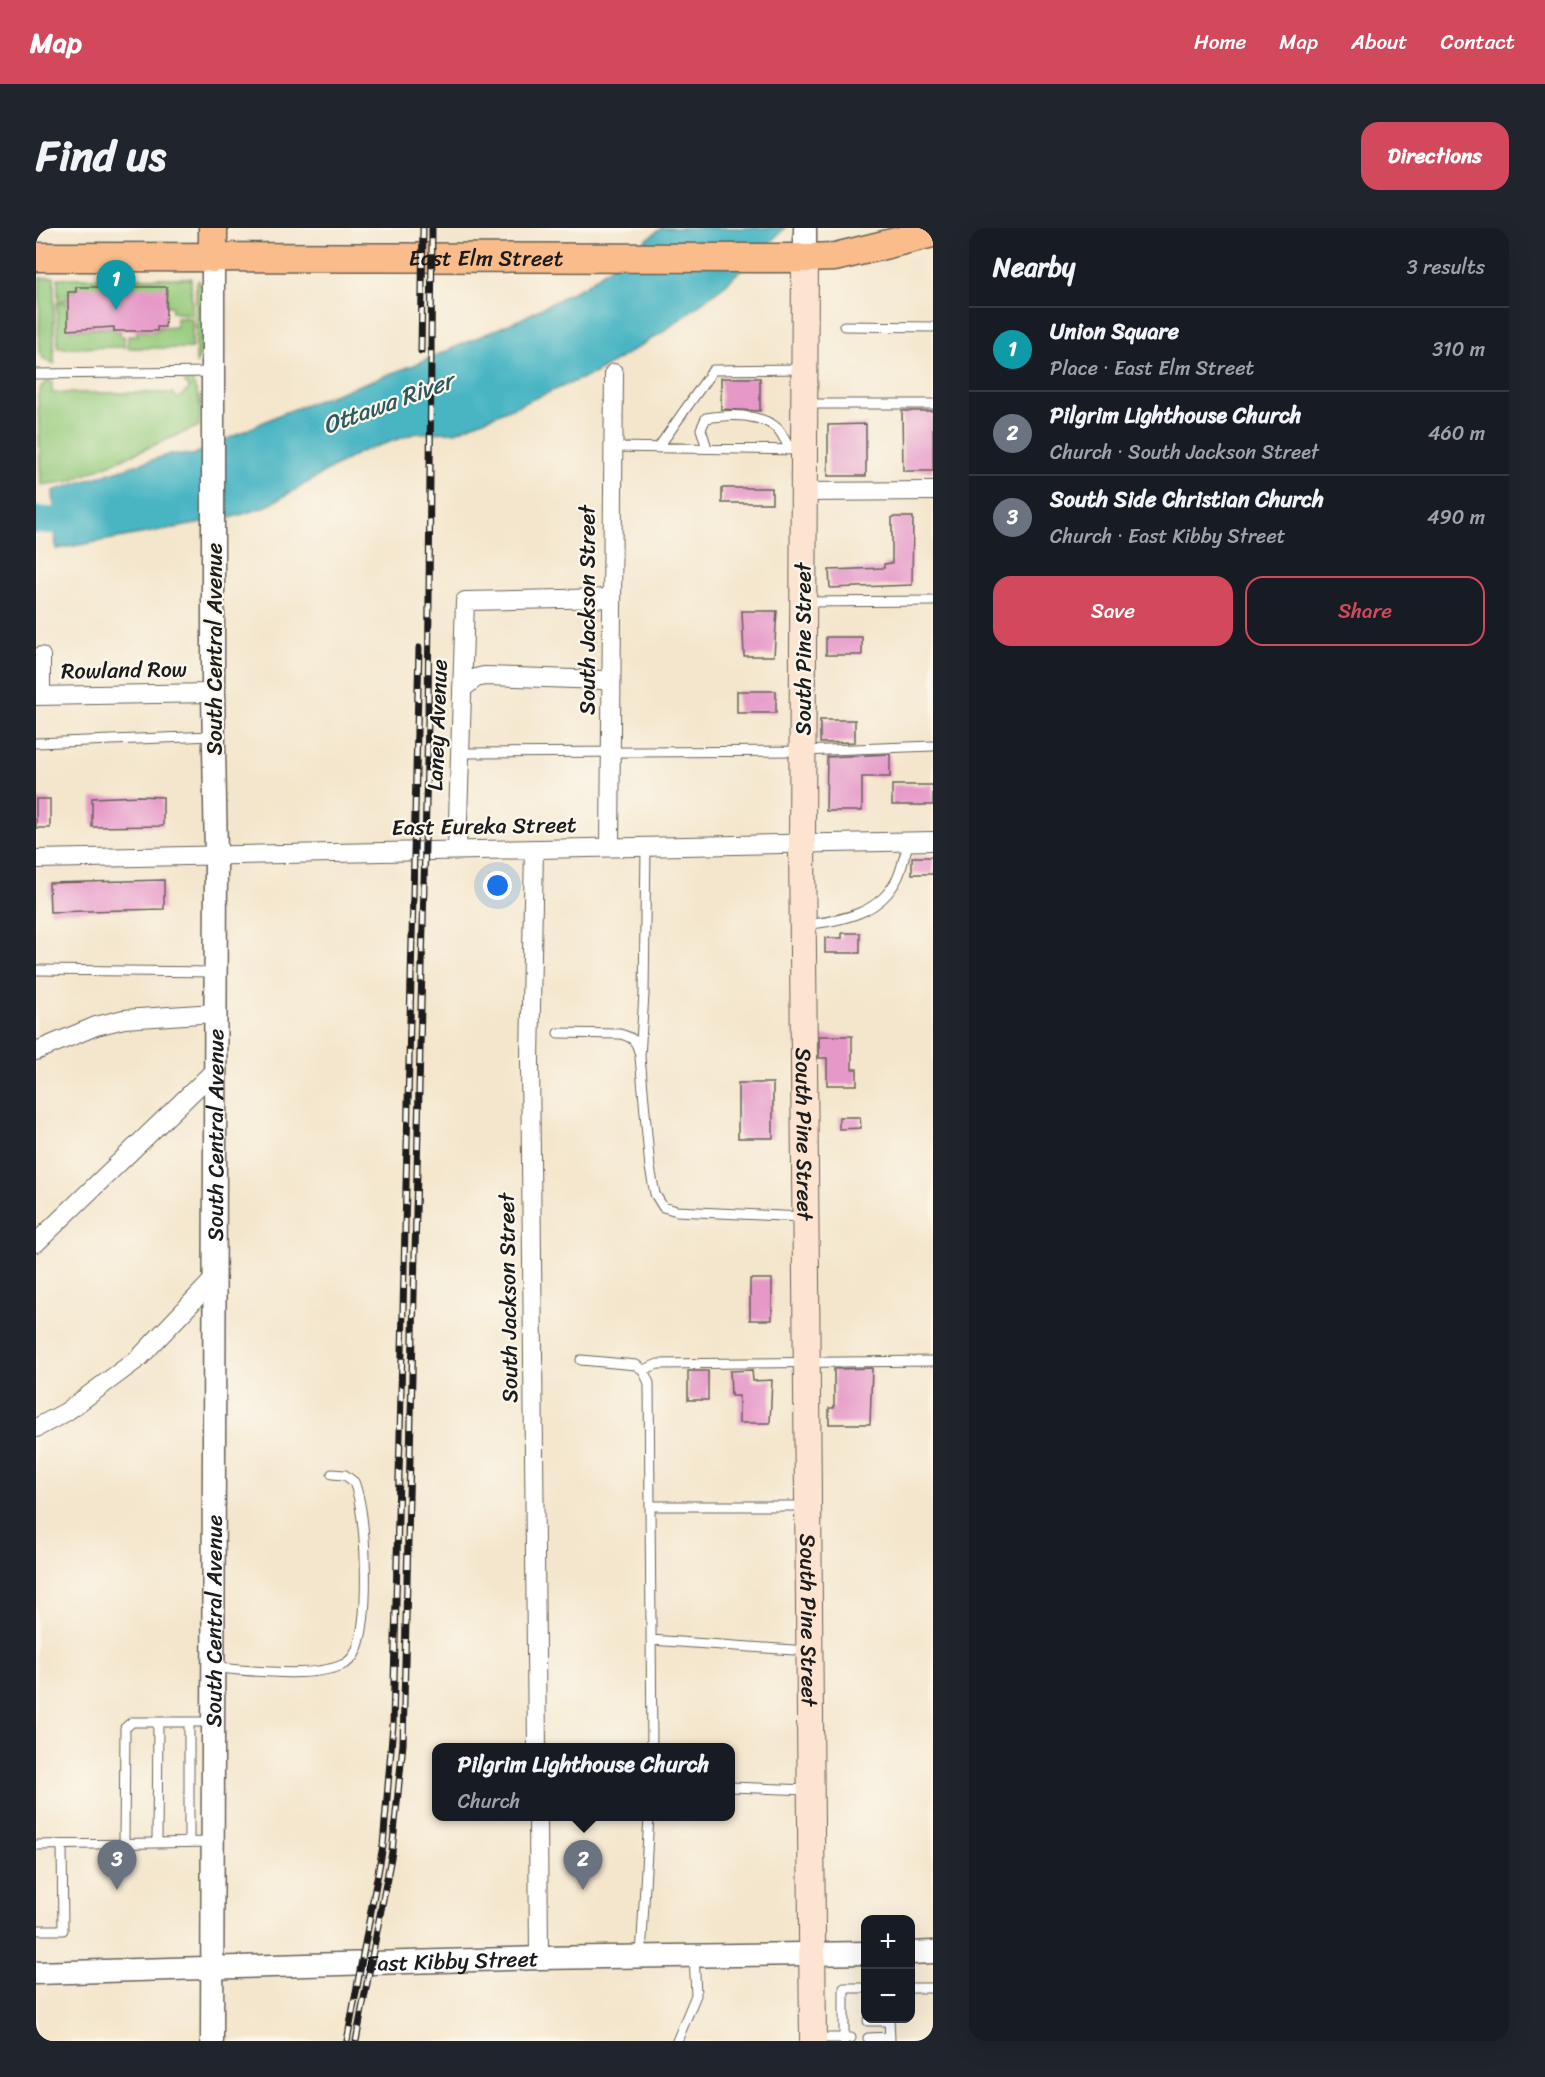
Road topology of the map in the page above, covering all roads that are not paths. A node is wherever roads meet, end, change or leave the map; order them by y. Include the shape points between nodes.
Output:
1 (213, 228) edge
2 (805, 228) edge
3 (933, 233) edge
4 (36, 257) edge
5 (213, 258) junction
6 (805, 258) junction
7 (844, 326) dead end
8 (933, 327) edge
9 (804, 369) junction
10 (215, 372) junction
11 (614, 373) dead end
12 (36, 375) edge
13 (804, 404) junction
14 (933, 404) edge
15 (613, 447) junction
16 (658, 448) junction
17 (707, 448) junction
18 (797, 449) junction
19 (933, 491) edge
20 (803, 492) junction
21 (610, 598) junction
22 (933, 601) edge
23 (803, 602) junction
24 (41, 656) dead end
25 (610, 683) junction
26 (462, 689) junction
27 (213, 693) junction
28 (39, 696) edge
29 (213, 736) junction
30 (36, 743) edge
31 (933, 746) edge
32 (802, 751) junction
33 (610, 752) junction
34 (460, 753) junction
35 (910, 841) junction
36 (933, 841) edge
37 (802, 843) junction
38 (610, 847) junction
39 (646, 847) junction
40 (534, 849) junction
41 (457, 850) junction
42 (216, 855) junction
43 (36, 859) edge
44 (803, 925) junction
45 (36, 970) edge
46 (216, 972) junction
47 (215, 1013) junction
48 (558, 1032) dead end
49 (36, 1051) edge
50 (640, 1057) junction
51 (215, 1070) junction
52 (806, 1217) junction
53 (36, 1243) edge
54 (215, 1278) junction
55 (581, 1360) dead end
56 (933, 1361) edge
57 (807, 1363) junction
58 (643, 1370) junction
59 (36, 1428) edge
60 (332, 1474) dead end
61 (650, 1506) junction
62 (809, 1506) junction
63 (651, 1640) junction
64 (810, 1651) junction
65 (214, 1668) junction
66 (158, 1722) junction
67 (189, 1722) junction
68 (214, 1722) junction
69 (537, 1743) edge
70 (652, 1743) edge
71 (735, 1787) edge
72 (812, 1791) junction
73 (537, 1821) edge
74 (649, 1821) edge
75 (157, 1841) junction
76 (189, 1842) junction
77 (214, 1842) junction
78 (124, 1843) junction
79 (36, 1845) edge
80 (62, 1845) junction
81 (36, 1930) edge
82 (813, 1953) junction
83 (861, 1953) edge
84 (915, 1953) edge
85 (933, 1953) edge
86 (694, 1955) junction
87 (642, 1956) junction
88 (539, 1958) junction
89 (213, 1966) junction
90 (36, 1973) edge
91 (861, 1988) edge
92 (915, 1988) edge
93 (933, 1988) edge
94 (890, 2023) edge
95 (868, 2038) dead end
96 (813, 2039) edge
97 (847, 2039) edge
98 (890, 2039) edge
99 (212, 2041) edge
100 (677, 2041) edge

1 - 5 main road, South Central Avenue
2 - 6 street, South Pine Street
3 - 6 main road, East Elm Street via 835,257
4 - 5 main road, East Elm Street
5 - 6 main road, East Elm Street
5 - 10 street, South Central Avenue
6 - 9 main road, South Pine Street
7 - 8 lane
9 - 13 main road, South Pine Street
9 - 16 lane via 712,370
10 - 12 lane
10 - 27 street, South Central Avenue
11 - 15 street, South Jackson Street
13 - 14 lane
13 - 18 main road, South Pine Street
15 - 16 lane
15 - 21 street, South Jackson Street
16 - 17 lane
17 - 18 lane
17 - 18 lane via 701,429 706,418 721,416 759,418 778,429
18 - 20 main road, South Pine Street
19 - 20 street
20 - 23 main road, South Pine Street
21 - 25 street, South Jackson Street
21 - 26 street, Laney Avenue via 465,601
22 - 23 lane
23 - 32 main road, South Pine Street
24 - 28 street
25 - 26 street via 484,676
25 - 33 street, South Jackson Street
26 - 34 street, Laney Avenue
27 - 28 street, Rowland Row
27 - 29 street, South Central Avenue
29 - 30 lane
29 - 42 street, South Central Avenue
31 - 32 lane
32 - 33 lane
32 - 37 main road, South Pine Street
33 - 34 lane
33 - 38 street, South Jackson Street
34 - 41 street, Laney Avenue
35 - 36 street, East Eureka Street
35 - 37 street, East Eureka Street
35 - 44 lane via 898,877 874,905 849,918
37 - 39 street, East Eureka Street
37 - 44 main road, South Pine Street
38 - 39 street, East Eureka Street
38 - 40 street, East Eureka Street
39 - 50 lane
40 - 41 street, East Eureka Street
40 - 69 street, South Jackson Street via 530,1060
41 - 42 street, East Eureka Street
42 - 43 street, East Eureka Street
42 - 46 street, South Central Avenue
44 - 52 main road, South Pine Street
45 - 46 lane
46 - 47 street, South Central Avenue
47 - 49 street via 124,1019
47 - 51 street, South Central Avenue
48 - 50 lane via 630,1036 637,1042
50 - 52 lane via 650,1168 655,1194 663,1207 676,1211
51 - 53 street
51 - 54 street, South Central Avenue
52 - 57 main road, South Pine Street
54 - 59 street via 140,1358 66,1412
54 - 65 street, South Central Avenue
55 - 58 lane via 636,1365
56 - 57 lane
57 - 58 lane via 658,1364
57 - 62 main road, South Pine Street
58 - 61 lane via 649,1383
60 - 65 lane via 354,1482 362,1515 363,1623 351,1660 310,1671
61 - 62 lane
61 - 63 lane
62 - 64 main road, South Pine Street
63 - 64 lane
63 - 70 lane
64 - 72 main road, South Pine Street
65 - 68 street, South Central Avenue
66 - 67 lane
66 - 75 lane
66 - 78 lane via 132,1722 125,1728
67 - 68 lane
67 - 76 lane
68 - 77 street, South Central Avenue
71 - 72 lane
72 - 82 main road, South Pine Street
73 - 88 street
74 - 87 lane
75 - 76 lane
75 - 78 lane
76 - 77 lane
77 - 89 street, South Central Avenue
78 - 80 lane
79 - 80 lane
80 - 81 lane via 63,1930
82 - 83 street, East Kibby Street
82 - 86 street, East Kibby Street
82 - 96 main road, South Pine Street
84 - 85 street
86 - 87 street, East Kibby Street
86 - 100 lane via 696,1995
87 - 88 street, East Kibby Street
88 - 89 street, East Kibby Street
89 - 90 street, East Kibby Street
89 - 99 street, South Central Avenue
91 - 97 lane via 844,1988
92 - 93 lane
94 - 98 lane
95 - 98 lane
96 - 97 lane

